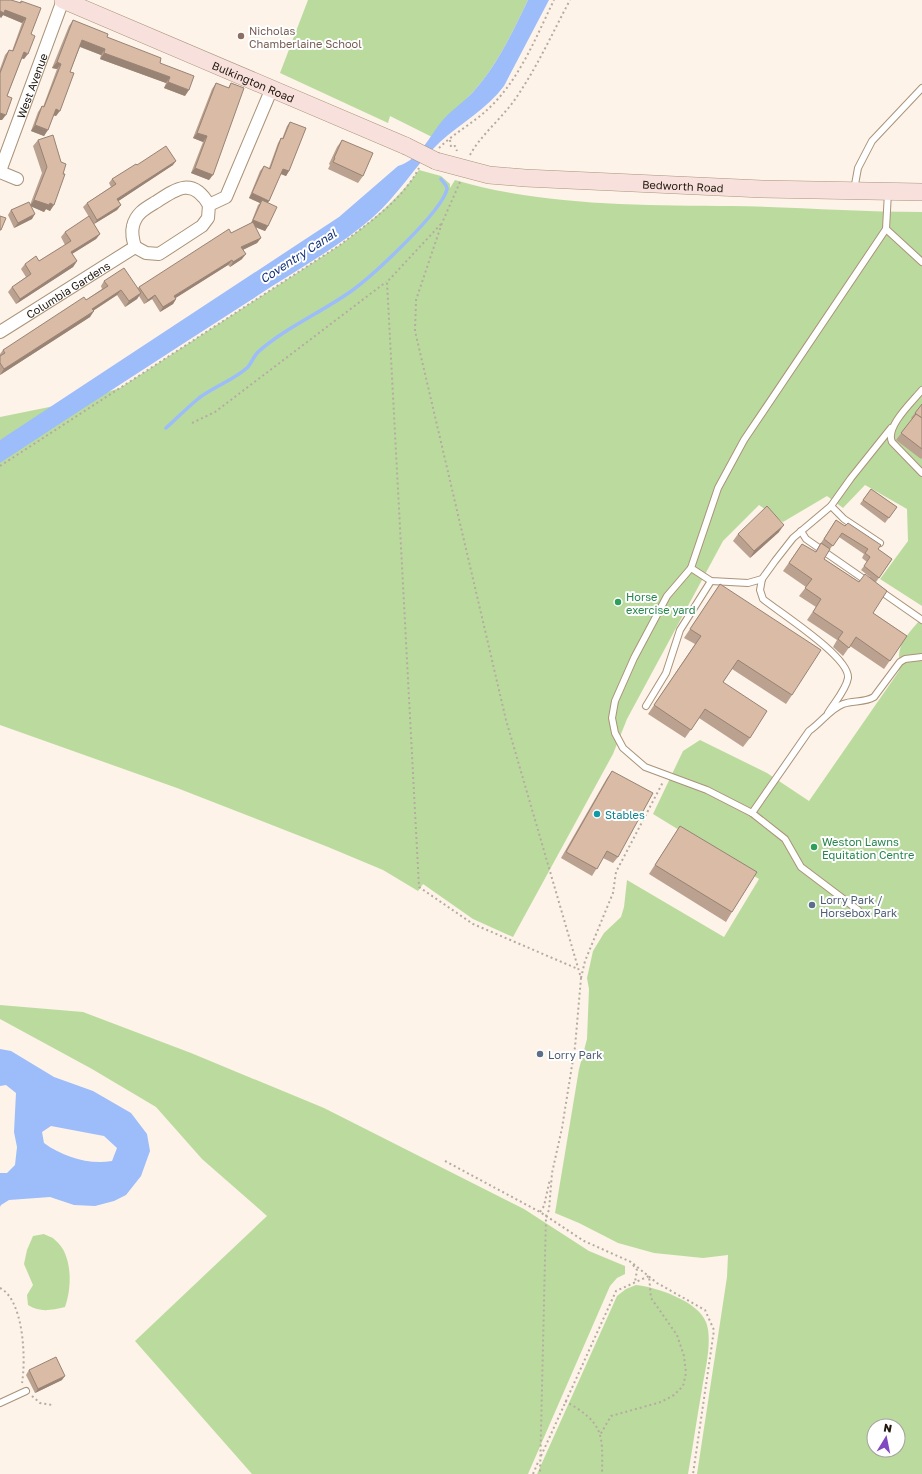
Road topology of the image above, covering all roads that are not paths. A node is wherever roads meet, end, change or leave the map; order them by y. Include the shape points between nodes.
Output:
1 (63, 0) edge
2 (272, 88) junction
3 (922, 88) edge
4 (439, 158) joint
5 (0, 172) edge
6 (17, 179) dead end
7 (854, 192) junction
8 (888, 192) junction
9 (922, 192) edge
10 (210, 205) junction
11 (886, 229) junction
12 (135, 247) junction
13 (922, 262) edge
14 (0, 332) edge
15 (922, 390) edge
16 (891, 428) junction
17 (922, 473) edge
18 (831, 506) junction
19 (801, 531) junction
20 (880, 543) edge
21 (691, 568) junction
22 (762, 579) junction
23 (711, 581) junction
24 (922, 620) edge
25 (922, 657) edge
26 (646, 706) dead end
27 (827, 715) junction
28 (752, 813) junction
29 (858, 910) dead end
30 (26, 1391) road end
31 (0, 1403) edge

1 - 2 main road, Bulkington Road
1 - 5 street, West Avenue
2 - 4 main road, Bulkington Road, bridge
2 - 10 street via 226,197
3 - 7 lane via 872,141 858,168
4 - 7 main road, Bedworth Road via 466,164 489,175 525,178
5 - 6 street
7 - 8 main road, Bedworth Road
8 - 9 main road, Bedworth Road
8 - 11 lane
10 - 12 street via 208,218 202,226 159,254 146,253
10 - 12 street via 199,193 191,189 177,188 140,212 133,224
11 - 13 lane
11 - 21 lane via 744,440 718,488
12 - 14 street, Columbia Gardens
15 - 16 lane
16 - 17 lane via 892,442
16 - 18 lane via 850,478
18 - 19 lane
18 - 20 lane
19 - 22 lane
19 - 24 lane via 806,539
21 - 23 lane
21 - 28 lane via 667,596 615,700 612,718 614,733 623,748 645,767 707,790
22 - 23 lane via 748,583
22 - 27 lane via 760,590 763,599 836,655 846,668 848,678
23 - 26 lane via 680,630 666,673
25 - 27 lane via 900,662 874,697 843,704
27 - 28 lane via 809,732
28 - 29 lane via 785,839 801,866
30 - 31 lane

